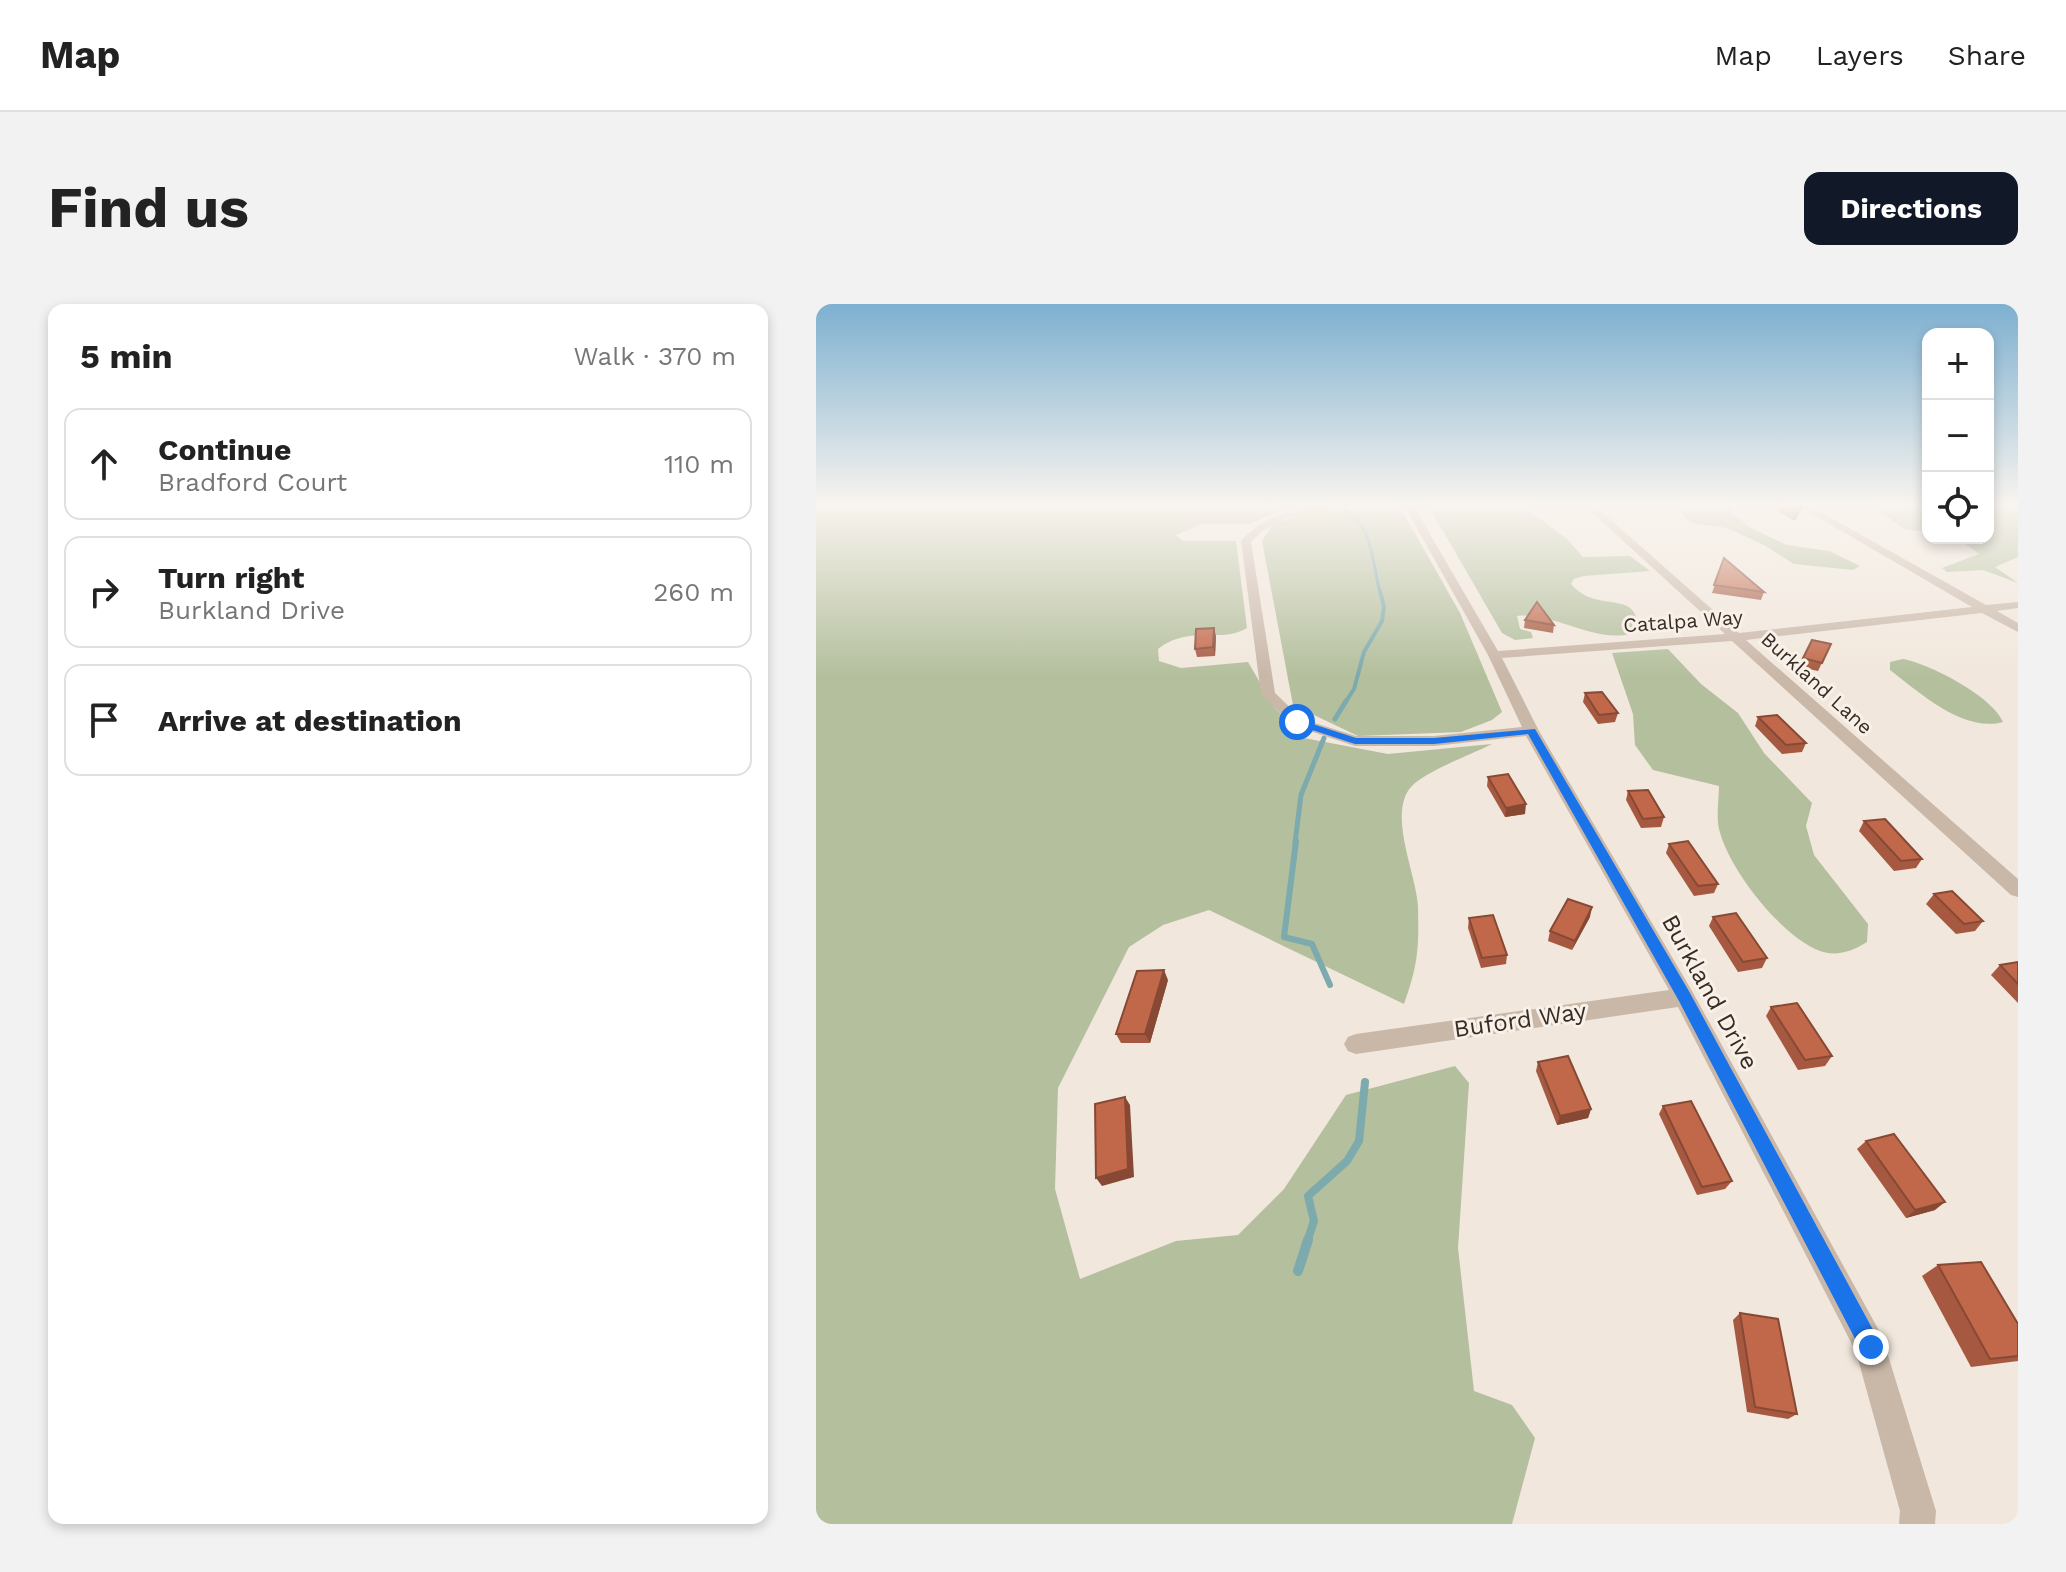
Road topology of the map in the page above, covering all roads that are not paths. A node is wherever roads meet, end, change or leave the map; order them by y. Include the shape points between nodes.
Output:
1 (1249, 562) edge
2 (1441, 562) edge
3 (1652, 562) edge
4 (1901, 562) edge
5 (2018, 605) edge
6 (1982, 608) junction
7 (2018, 628) edge
8 (1736, 637) junction
9 (1494, 655) junction
10 (1531, 731) junction
11 (2018, 890) edge
12 (1684, 997) junction
13 (1356, 1044) dead end
14 (1917, 1524) edge

1 - 10 street via 1268,694 1297,722 1355,741 1434,741
2 - 9 street, Burkland Drive
3 - 8 street, Burkland Lane
4 - 6 street
5 - 6 street, Catalpa Way
6 - 7 street
6 - 8 street, Catalpa Way
8 - 9 street, Catalpa Way
8 - 11 street, Burkland Lane
9 - 10 street, Burkland Drive
10 - 12 street, Burkland Drive
12 - 13 street, Buford Way
12 - 14 street, Burkland Drive via 1871,1347 1918,1511

